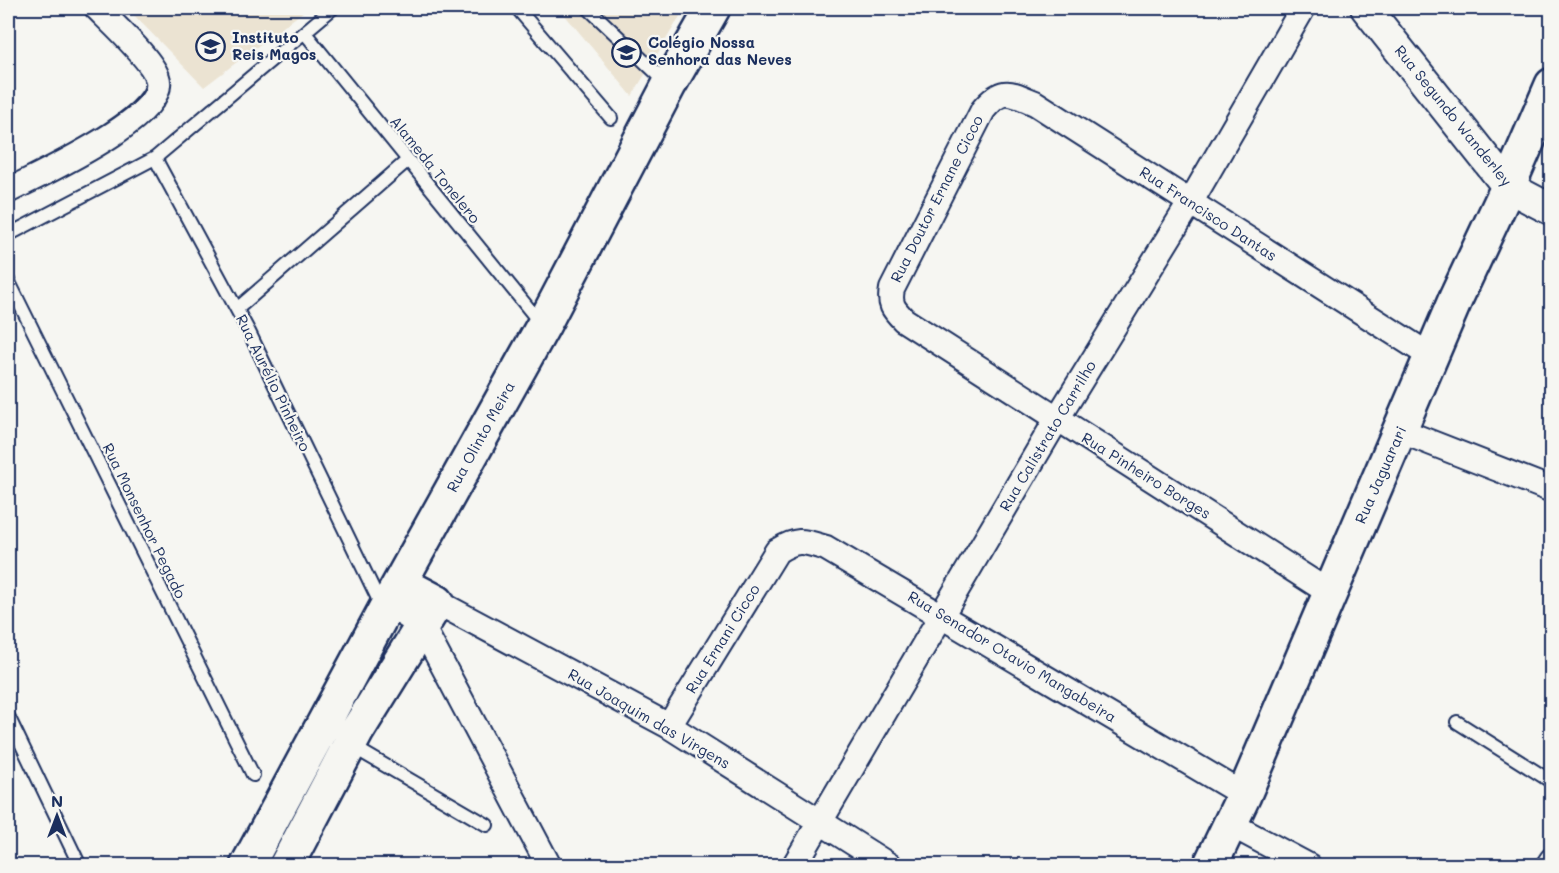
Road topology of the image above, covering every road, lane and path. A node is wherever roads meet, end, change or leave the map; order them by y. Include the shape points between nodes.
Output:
1 (98, 8) edge
2 (333, 8) edge
3 (517, 8) edge
4 (588, 8) edge
5 (713, 8) edge
6 (1303, 8) edge
7 (1366, 8) edge
8 (305, 33) junction
9 (669, 84) junction
10 (1551, 85) edge
11 (983, 110) joint
12 (611, 118) dead end
13 (155, 158) junction
14 (408, 160) junction
15 (1508, 187) junction
16 (8, 191) edge
17 (1190, 204) junction
18 (1551, 210) edge
19 (8, 235) edge
20 (8, 280) edge
21 (892, 289) joint
22 (237, 309) junction
23 (543, 326) junction
24 (1432, 357) junction
25 (1057, 419) junction
26 (1401, 430) junction
27 (1551, 490) edge
28 (777, 551) joint
29 (1329, 593) junction
30 (391, 600) junction
31 (430, 614) junction
32 (941, 614) junction
33 (8, 716) edge
34 (1457, 722) dead end
35 (669, 726) junction
36 (349, 744) junction
37 (253, 775) dead end
38 (1551, 782) edge
39 (1244, 795) junction
40 (821, 822) junction
41 (1230, 824) junction
42 (487, 825) dead end
43 (1551, 860) edge
44 (80, 866) edge
45 (247, 866) edge
46 (286, 866) edge
47 (549, 866) edge
48 (794, 866) edge
49 (890, 866) edge
50 (1210, 866) edge
51 (1310, 866) edge
52 (1548, 866) edge

1 - 16 street via 151,65 158,78 154,98 104,141
2 - 8 lane
3 - 12 lane
4 - 9 lane
5 - 9 main road, Rua Olinto Meira
6 - 17 street, Rua Calistrato Carrilho
7 - 15 street, Rua Segundo Wanderley
8 - 13 lane
8 - 14 lane, Alameda Tonelero
9 - 23 main road, Rua Olinto Meira
10 - 15 main road, Rua Jaguarari
11 - 17 street, Rua Francisco Dantas via 993,98 1013,94 1035,104
11 - 21 street, Rua Doutor Ernane Cicco
13 - 19 lane
13 - 22 lane, Rua Aurélio Pinheiro
14 - 22 lane
14 - 23 lane, Alameda Tonelero
15 - 18 street, Rua Segundo Wanderley
15 - 24 main road, Rua Jaguarari
17 - 24 street, Rua Francisco Dantas
17 - 25 street, Rua Calistrato Carrilho
20 - 37 lane, Rua Monsenhor Pegado
21 - 25 street, Rua Pinheiro Borges via 889,301 904,320
22 - 30 lane, Rua Aurélio Pinheiro
23 - 30 main road, Rua Olinto Meira
24 - 26 main road, Rua Jaguarari
25 - 29 street, Rua Pinheiro Borges
25 - 32 street, Rua Calistrato Carrilho
26 - 27 street
26 - 29 main road, Rua Jaguarari
28 - 32 street, Rua Senador Otavio Mangabeira via 802,541 826,548
28 - 35 street, Rua Ernani Cicco
29 - 39 main road, Rua Jaguarari
30 - 31 main road, Rua Joaquim das Virgens
30 - 45 main road, Rua Olinto Meira
31 - 35 street, Rua Joaquim das Virgens
31 - 36 main road
31 - 47 street
32 - 39 street, Rua Senador Otavio Mangabeira
32 - 40 street, Rua Calistrato Carrilho
33 - 44 lane
34 - 38 lane
35 - 40 street, Rua Joaquim das Virgens
36 - 42 lane
36 - 46 main road
39 - 41 main road, Rua Jaguarari
40 - 48 street, Rua Calistrato Carrilho
40 - 49 street, Rua Joaquim das Virgens
41 - 50 main road, Rua Jaguarari
41 - 51 street
43 - 52 street

